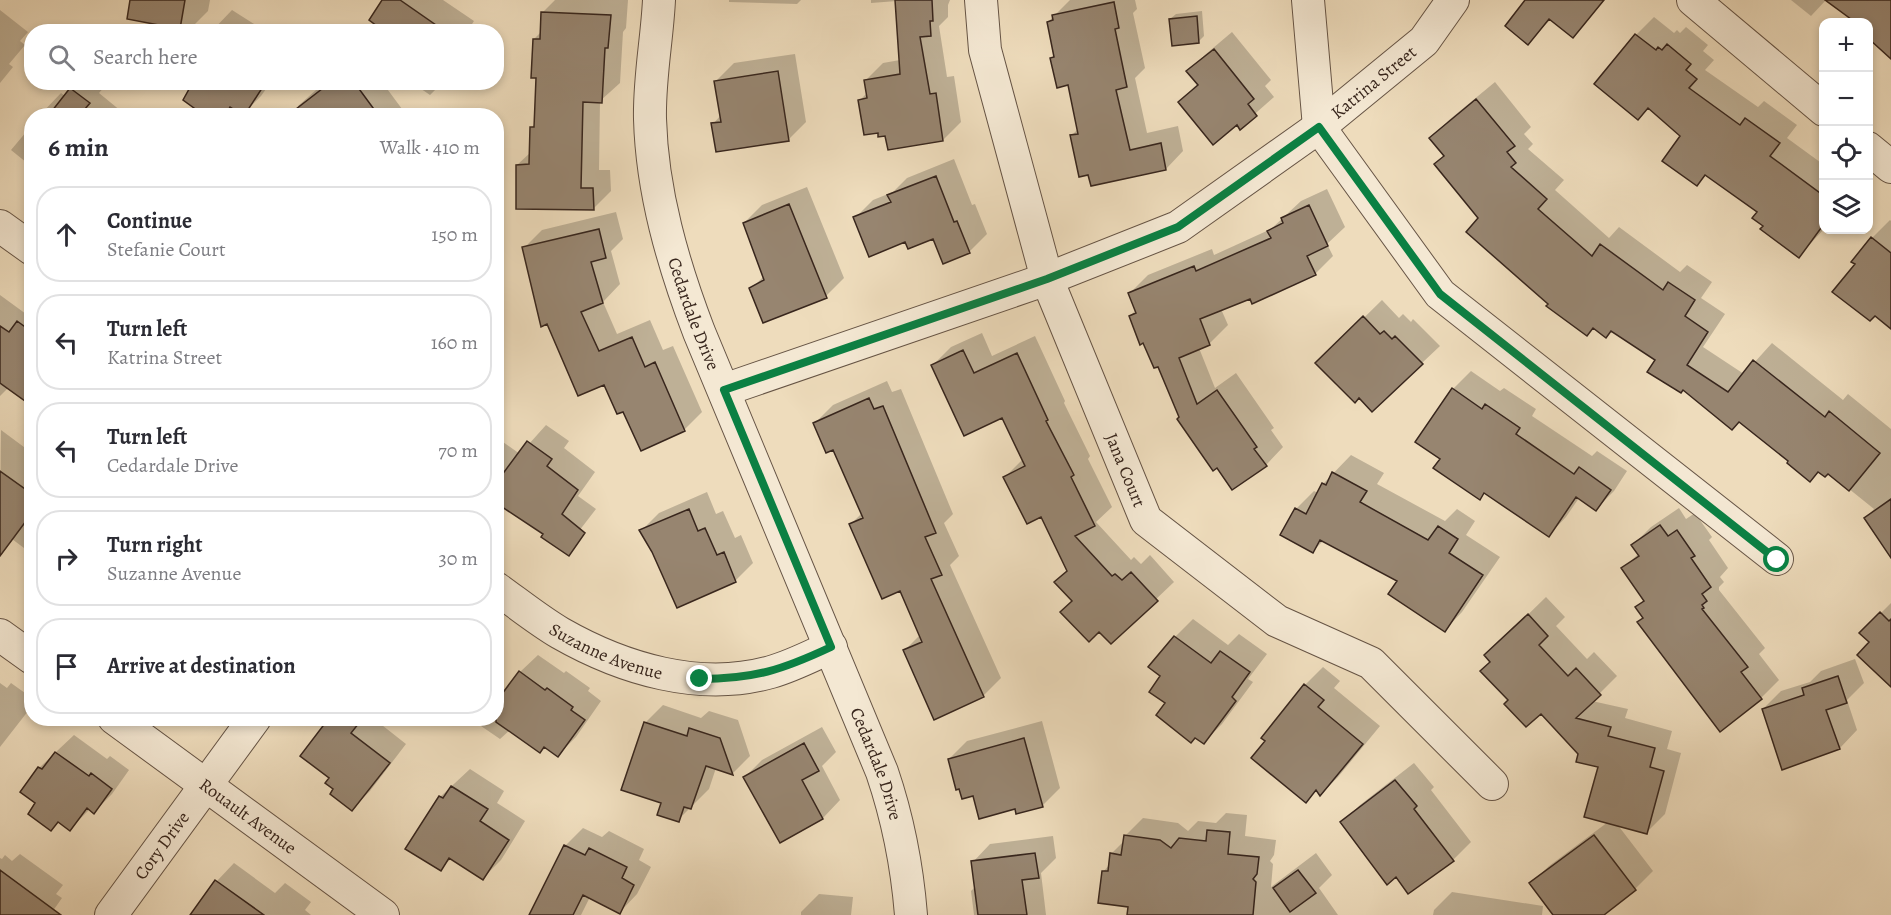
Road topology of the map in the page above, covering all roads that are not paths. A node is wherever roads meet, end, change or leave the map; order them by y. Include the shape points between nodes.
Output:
1 (659, 0) edge
2 (981, 0) edge
3 (1308, 0) edge
4 (1453, 0) edge
5 (1693, 0) edge
6 (1819, 106) edge
7 (1319, 127) junction
8 (1873, 151) edge
9 (1891, 167) edge
10 (0, 226) edge
11 (24, 243) edge
12 (1047, 279) junction
13 (724, 390) junction
14 (1777, 560) dead end
15 (504, 594) edge
16 (0, 635) edge
17 (831, 647) junction
18 (24, 652) edge
19 (125, 726) edge
20 (249, 726) edge
21 (1492, 784) dead end
22 (206, 786) junction
23 (111, 915) edge
24 (383, 915) edge
25 (911, 915) edge

1 - 13 street, Cedardale Drive via 650,118 657,186 684,289
2 - 12 street, Jana Court via 985,50
3 - 7 street
4 - 7 street, Katrina Street via 1424,41
5 - 6 street
7 - 12 street, Katrina Street via 1178,227
7 - 14 street via 1440,294
8 - 9 street
10 - 11 street
12 - 13 street, Katrina Street
12 - 21 street, Jana Court via 1146,520 1277,621 1371,663
13 - 17 street, Cedardale Drive
15 - 17 street, Suzanne Avenue via 587,647 625,664 674,675 700,679 772,672
16 - 18 street
17 - 25 street, Cedardale Drive via 892,802 906,862
19 - 22 street, Rouault Avenue
20 - 22 street, Cory Drive
22 - 23 street, Cory Drive
22 - 24 street, Rouault Avenue

